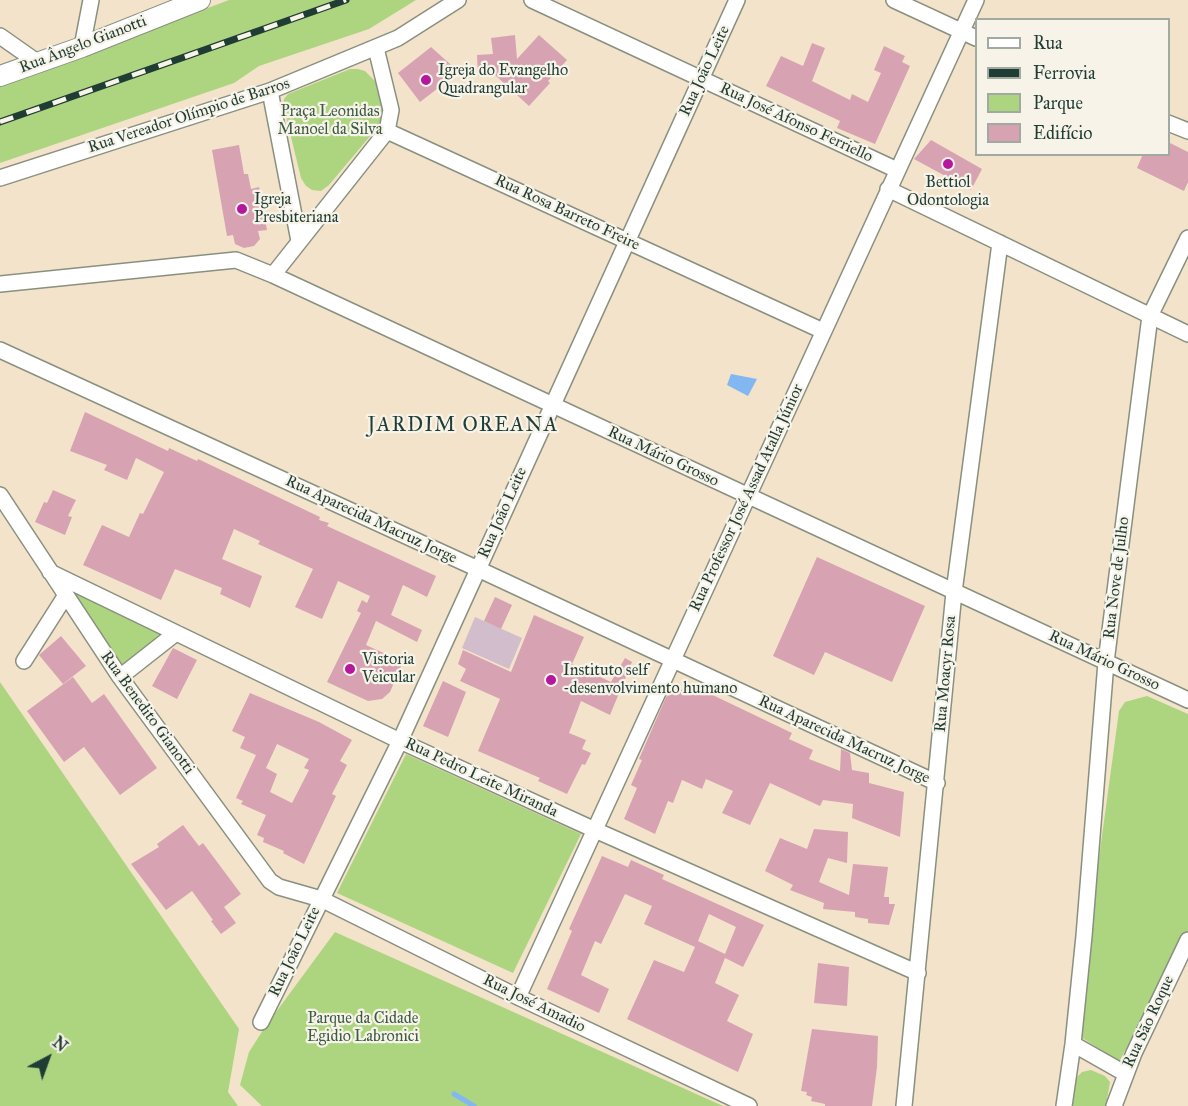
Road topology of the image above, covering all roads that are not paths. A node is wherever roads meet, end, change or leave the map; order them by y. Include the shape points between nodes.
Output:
1 (91, 0) edge
2 (200, 0) edge
3 (459, 0) edge
4 (532, 0) edge
5 (737, 0) edge
6 (894, 0) edge
7 (976, 0) edge
8 (962, 32) junction
9 (0, 36) edge
10 (975, 38) edge
11 (82, 47) junction
12 (376, 48) junction
13 (37, 62) junction
14 (0, 76) edge
15 (701, 79) junction
16 (270, 91) junction
17 (1170, 124) edge
18 (387, 131) junction
19 (1188, 131) edge
20 (897, 170) junction
21 (0, 178) edge
22 (888, 189) junction
23 (1188, 238) edge
24 (299, 241) junction
25 (627, 241) junction
26 (1000, 243) junction
27 (273, 275) junction
28 (0, 284) edge
29 (1150, 315) junction
30 (823, 331) junction
31 (1188, 334) edge
32 (0, 350) edge
33 (552, 406) junction
34 (0, 495) edge
35 (747, 496) junction
36 (478, 569) junction
37 (50, 572) junction
38 (954, 592) junction
39 (66, 595) junction
40 (176, 633) junction
41 (673, 660) junction
42 (24, 661) dead end
43 (1106, 662) junction
44 (120, 676) junction
45 (1188, 700) edge
46 (400, 741) junction
47 (937, 783) junction
48 (595, 830) junction
49 (321, 899) junction
50 (1188, 940) edge
51 (918, 973) junction
52 (518, 997) junction
53 (261, 1022) dead end
54 (1073, 1044) junction
55 (1126, 1074) junction
56 (749, 1106) edge
57 (904, 1106) edge
58 (1064, 1106) edge
59 (1114, 1106) edge

1 - 11 street
2 - 11 street, Rua Ângelo Gianotti
3 - 12 street
4 - 15 street, Rua José Afonso Ferriello
5 - 15 street, Rua João Leite
6 - 8 street
7 - 8 street, Rua Professor José Assad Atalla Júnior
8 - 10 street
8 - 20 street, Rua Professor José Assad Atalla Júnior
9 - 13 street
11 - 13 street, Rua Ângelo Gianotti
12 - 16 street, Rua Vereador Olímpio de Barros
12 - 18 street via 391,110
13 - 14 street, Rua Ângelo Gianotti
15 - 20 street, Rua José Afonso Ferriello
15 - 25 street, Rua João Leite
16 - 21 street, Rua Vereador Olímpio de Barros
16 - 24 street
17 - 19 street
18 - 24 street
18 - 25 street, Rua Rosa Barreto Freire
20 - 22 street, Rua Professor José Assad Atalla Júnior
22 - 26 street
22 - 30 street, Rua Professor José Assad Atalla Júnior
23 - 29 street, Rua Nove de Julho
24 - 27 street
25 - 30 street, Rua Rosa Barreto Freire
25 - 33 street, Rua João Leite
26 - 29 street
26 - 38 street, Rua Moacyr Rosa
27 - 28 street, Rua Mário Grosso via 236,260
27 - 33 street, Rua Mário Grosso
29 - 31 street
29 - 43 street, Rua Nove de Julho
30 - 35 street, Rua Professor José Assad Atalla Júnior
32 - 36 street, Rua Aparecida Macruz Jorge
33 - 35 street, Rua Mário Grosso
33 - 36 street, Rua João Leite
34 - 37 street, Rua Benedito Gianotti
35 - 38 street, Rua Mário Grosso
35 - 41 street, Rua Professor José Assad Atalla Júnior
36 - 41 street, Rua Aparecida Macruz Jorge
36 - 46 street, Rua João Leite
37 - 39 street, Rua Benedito Gianotti
37 - 40 street, Rua Pedro Leite Miranda
38 - 43 street, Rua Mário Grosso
38 - 47 street, Rua Moacyr Rosa
39 - 42 street
39 - 44 street, Rua Benedito Gianotti
40 - 44 street
40 - 46 street, Rua Pedro Leite Miranda
41 - 47 street, Rua Aparecida Macruz Jorge
41 - 48 street, Rua Professor José Assad Atalla Júnior
43 - 45 street, Rua Mário Grosso
43 - 54 street, Rua Nove de Julho
44 - 49 street, Rua Benedito Gianotti via 267,878 279,887
46 - 48 street, Rua Pedro Leite Miranda
46 - 49 street, Rua João Leite
47 - 51 street, Rua Moacyr Rosa
48 - 51 street, Rua Pedro Leite Miranda
48 - 52 street, Rua Professor José Assad Atalla Júnior
49 - 52 street, Rua José Amadio
49 - 53 street, Rua João Leite
50 - 55 street, Rua São Roque
51 - 57 street, Rua Moacyr Rosa
52 - 56 street, Rua José Amadio
54 - 55 street
54 - 58 street, Rua Nove de Julho
55 - 59 street, Rua São Roque

